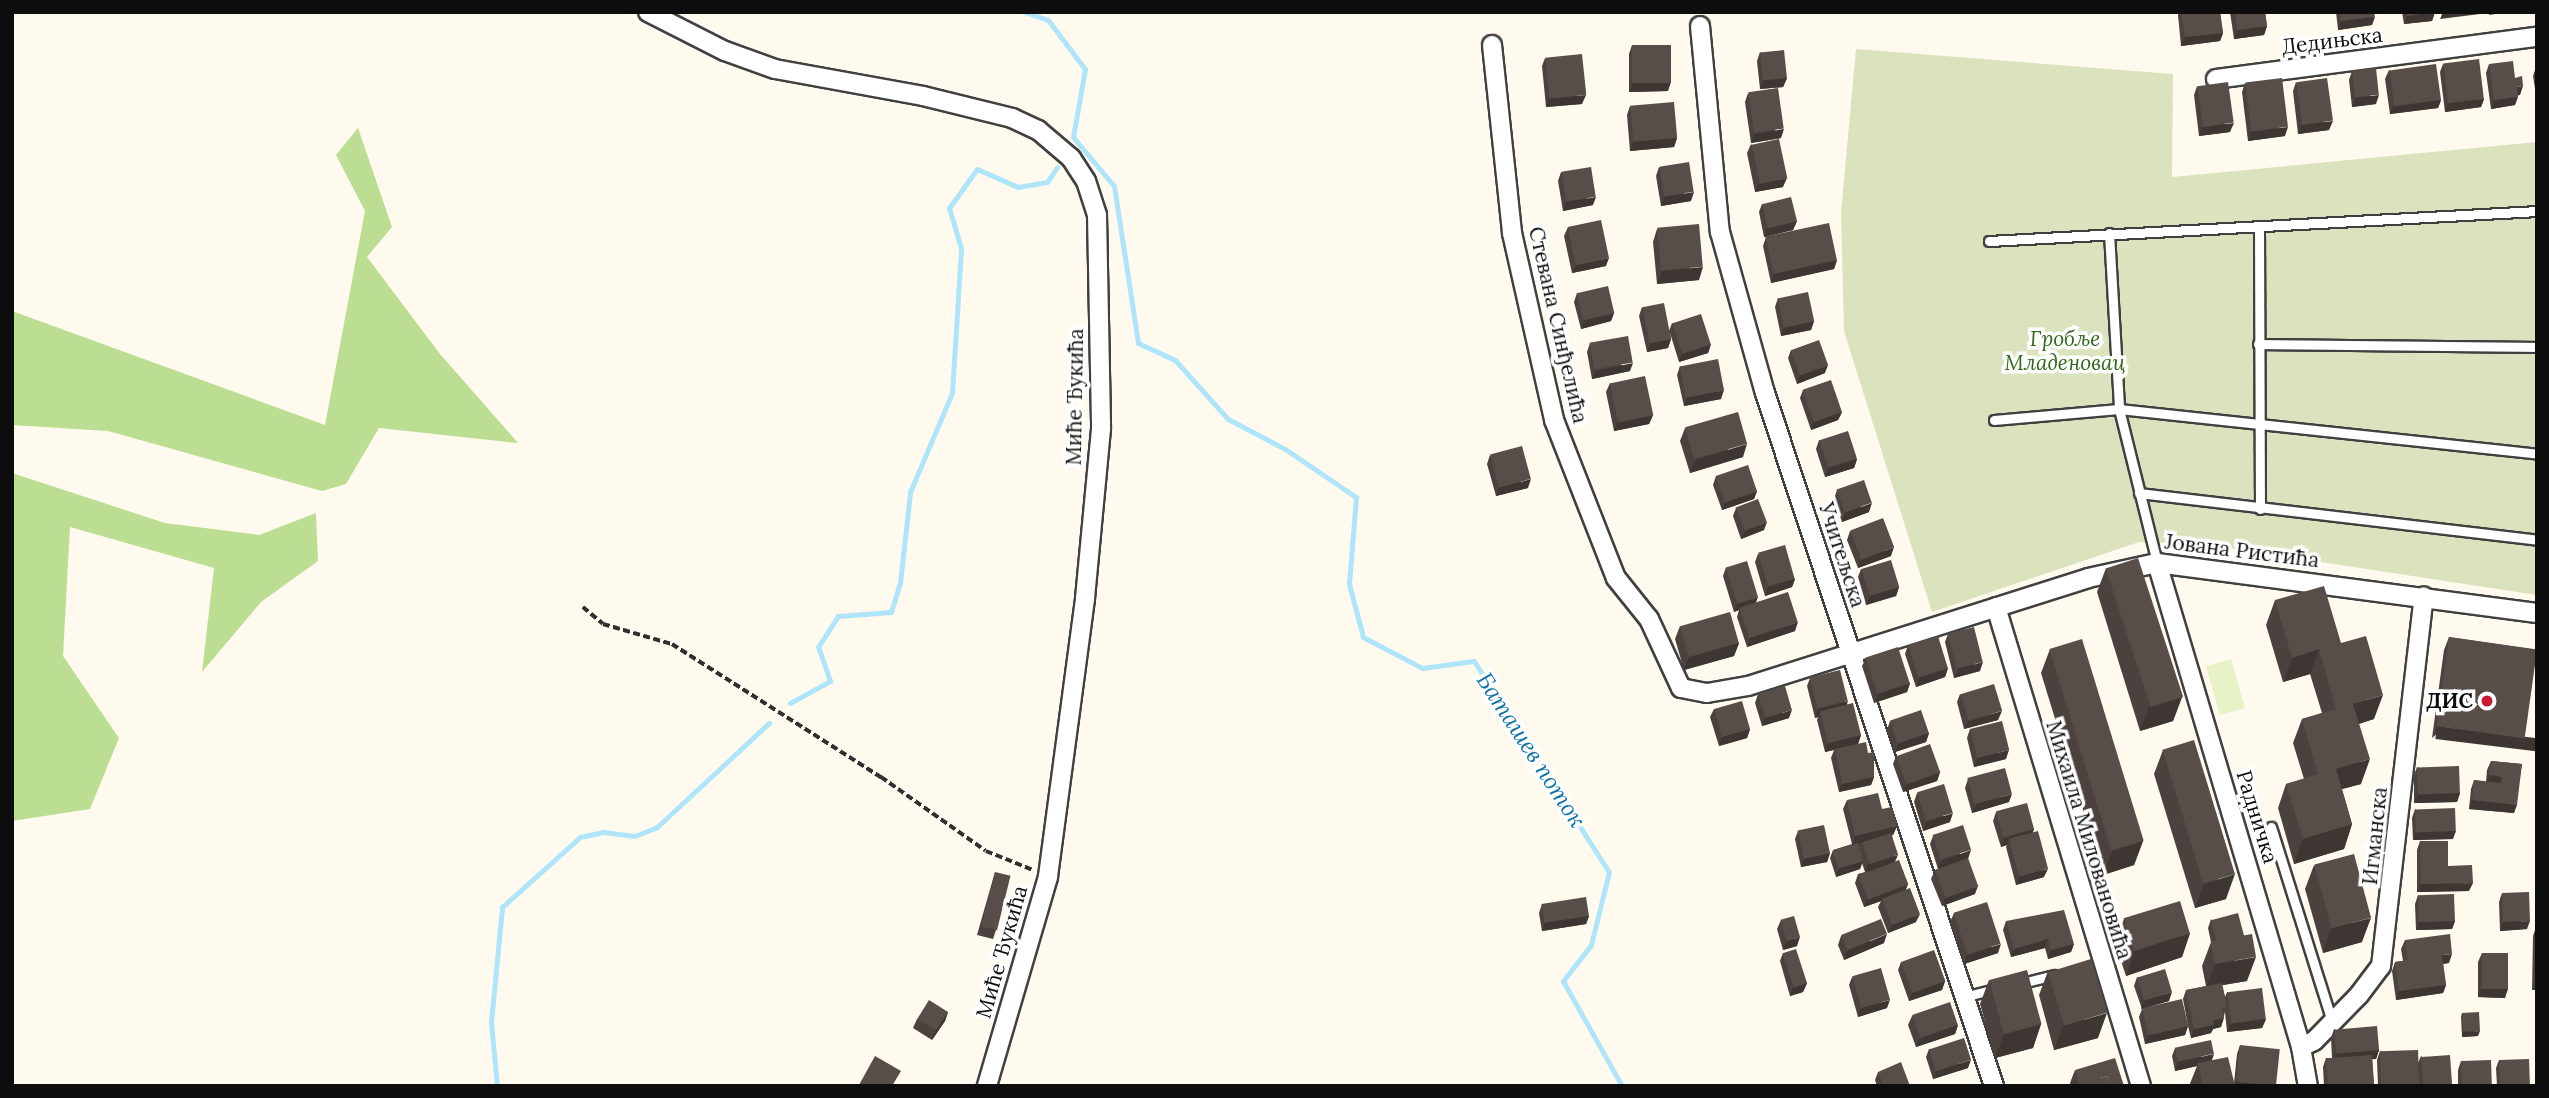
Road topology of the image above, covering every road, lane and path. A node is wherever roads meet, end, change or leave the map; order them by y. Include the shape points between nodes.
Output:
1 (648, 12) edge
2 (1700, 26) dead end
3 (2537, 37) edge
4 (1492, 45) dead end
5 (2216, 79) dead end
6 (2537, 211) edge
7 (2259, 227) junction
8 (2109, 233) junction
9 (1989, 241) dead end
10 (2258, 344) junction
11 (2537, 347) edge
12 (2119, 409) junction
13 (1994, 420) dead end
14 (2260, 423) junction
15 (2537, 454) edge
16 (2139, 493) junction
17 (2260, 509) junction
18 (2537, 540) edge
19 (2157, 563) junction
20 (2424, 596) junction
21 (583, 607) dead end
22 (1996, 607) junction
23 (2537, 613) edge
24 (1850, 652) junction
25 (1748, 686) joint
26 (2272, 827) dead end
27 (1048, 877) junction
28 (2063, 973) edge
29 (1962, 997) junction
30 (2332, 1022) junction
31 (2301, 1047) junction
32 (987, 1086) edge
33 (1994, 1086) edge
34 (2141, 1086) edge
35 (2308, 1086) edge

1 - 27 street, Миће Ђукића via 725,51 775,69 1012,118 1056,143 1086,181 1098,228 1101,429 1085,599
2 - 24 street, Учитељска via 1720,232 1765,393
3 - 5 street, Дедињска
4 - 25 street, Стевана Синђелића via 1503,170 1533,337 1554,420 1616,578 1649,619 1681,688 1707,693
6 - 7 lane
7 - 8 lane
7 - 10 lane
8 - 9 lane
8 - 12 lane
10 - 11 lane
10 - 14 lane
12 - 13 lane
12 - 14 lane
12 - 16 lane
14 - 15 lane
14 - 17 lane
16 - 17 lane
16 - 19 lane
17 - 18 lane
19 - 20 street, Јована Ристића
19 - 22 street, Јована Ристића via 2088,578
19 - 31 street, Радничка
20 - 23 street, Јована Ристића
20 - 30 street, Игманска via 2386,945 2371,983
21 - 27 path via 603,624 673,644 881,777 986,851
22 - 24 street, Јована Ристића
22 - 34 street, Михаила Миловановића via 2095,966
24 - 25 street, Јована Ристића
24 - 29 street, Учитељска
26 - 30 lane
27 - 32 street, Миће Ђукића
28 - 29 lane
29 - 33 street, Учитељска
30 - 31 street, Игманска
31 - 35 street, Радничка

